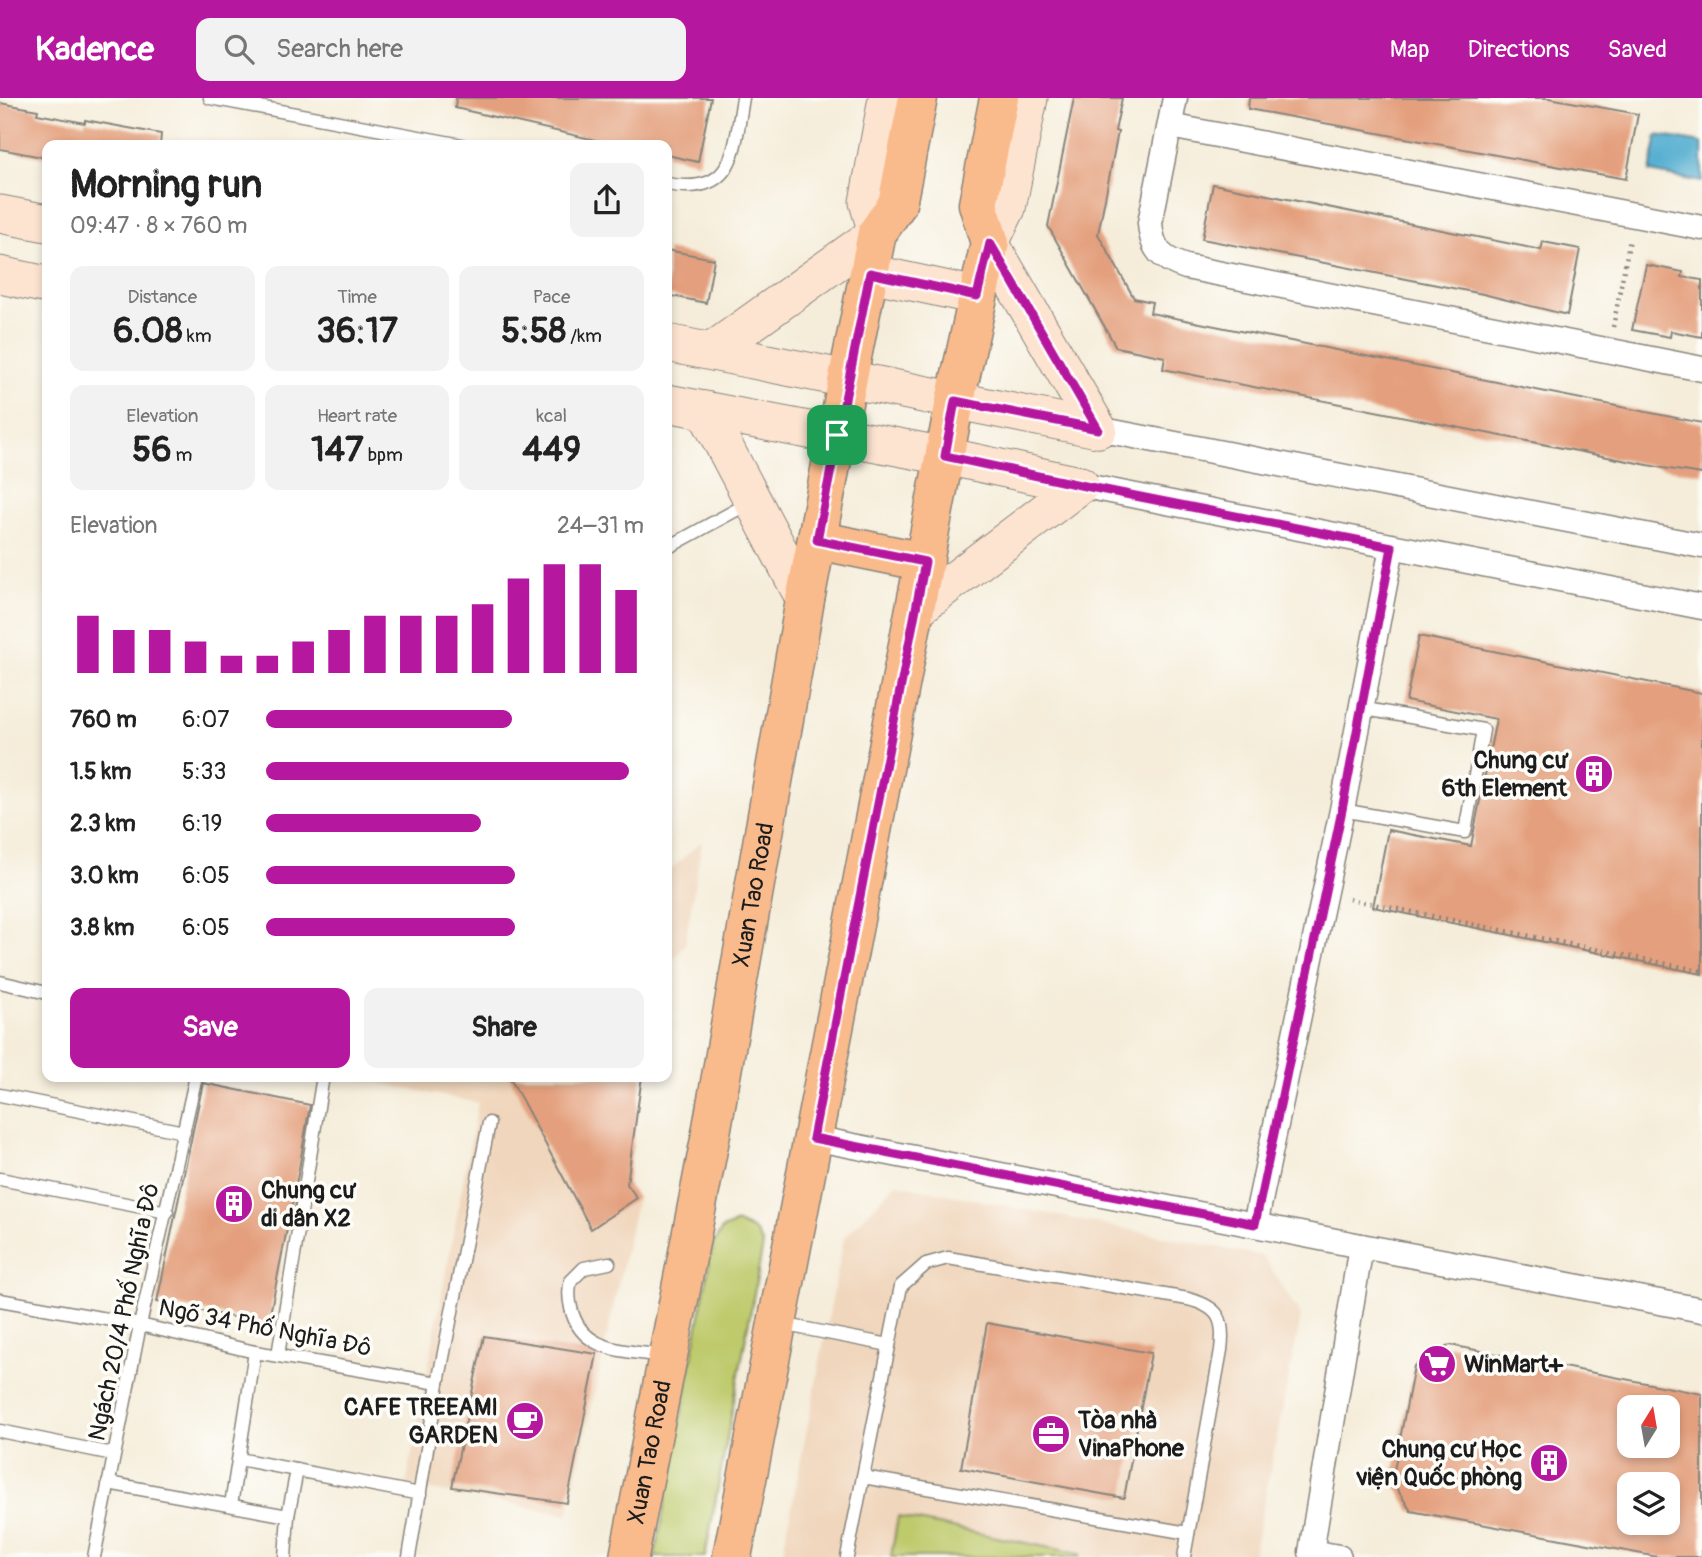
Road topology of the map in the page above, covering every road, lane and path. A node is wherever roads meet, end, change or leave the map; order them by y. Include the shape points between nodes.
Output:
1 (210, 98) edge
2 (743, 98) edge
3 (887, 98) edge
4 (918, 98) edge
5 (999, 98) edge
6 (1029, 98) edge
7 (1175, 98) edge
8 (1170, 126) junction
9 (435, 140) edge
10 (672, 185) edge
11 (0, 214) edge
12 (42, 222) edge
13 (1702, 228) edge
14 (1632, 231) dead end
15 (877, 233) junction
16 (990, 243) junction
17 (870, 273) junction
18 (0, 275) edge
19 (42, 284) edge
20 (977, 296) junction
21 (1611, 334) dead end
22 (672, 344) edge
23 (712, 351) junction
24 (1702, 369) edge
25 (848, 377) junction
26 (955, 401) junction
27 (672, 403) edge
28 (705, 410) junction
29 (1098, 429) junction
30 (837, 435) junction
31 (945, 456) junction
32 (1080, 485) junction
33 (752, 501) junction
34 (817, 540) junction
35 (672, 545) edge
36 (1702, 546) edge
37 (1392, 547) junction
38 (925, 562) junction
39 (805, 600) junction
40 (1702, 607) edge
41 (915, 610) junction
42 (1360, 708) junction
43 (1342, 810) junction
44 (1324, 894) junction
45 (1702, 971) edge
46 (0, 982) edge
47 (42, 992) edge
48 (195, 1082) edge
49 (322, 1082) edge
50 (0, 1095) edge
51 (489, 1123) dead end
52 (184, 1132) junction
53 (813, 1138) junction
54 (0, 1179) edge
55 (167, 1212) junction
56 (1255, 1224) junction
57 (1361, 1246) junction
58 (609, 1263) dead end
59 (0, 1300) edge
60 (1702, 1310) edge
61 (777, 1324) junction
62 (140, 1325) junction
63 (888, 1345) junction
64 (255, 1352) junction
65 (278, 1355) junction
66 (668, 1357) junction
67 (438, 1383) junction
68 (0, 1432) edge
69 (114, 1454) junction
70 (239, 1459) junction
71 (297, 1470) junction
72 (863, 1477) junction
73 (108, 1483) junction
74 (420, 1494) junction
75 (231, 1505) junction
76 (289, 1516) junction
77 (1188, 1533) junction
78 (94, 1557) edge
79 (285, 1557) edge
80 (409, 1557) edge
81 (629, 1557) edge
82 (732, 1557) edge
83 (847, 1557) edge
84 (1184, 1557) edge
85 (1339, 1557) edge

1 - 9 lane
2 - 10 lane via 730,166 700,184
3 - 15 street, Xuan Tao Road via 868,202
4 - 15 main road, Xuan Tao Road via 897,204
5 - 16 main road via 978,204
6 - 16 street via 1007,208
7 - 8 street
8 - 13 street
8 - 24 street via 1150,223 1151,238 1170,262
11 - 12 street
14 - 21 path
15 - 17 main road, Xuan Tao Road
15 - 23 street
16 - 20 main road
16 - 29 street
17 - 20 street
17 - 25 main road, Xuan Tao Road
18 - 19 street
20 - 26 main road
22 - 23 street
23 - 25 street
25 - 26 street
25 - 30 main road, Xuan Tao Road
26 - 29 street
26 - 31 main road
27 - 28 street
28 - 30 street
28 - 33 street
29 - 36 street
30 - 31 street
30 - 34 main road, Xuan Tao Road
31 - 32 street
31 - 38 main road
32 - 37 street
32 - 41 street
33 - 35 lane
33 - 39 street
34 - 38 main road
34 - 39 main road, Xuan Tao Road
37 - 40 street
37 - 42 street
38 - 41 main road
39 - 66 main road, Xuan Tao Road
41 - 53 main road
42 - 43 street
42 - 43 lane via 1483,730 1465,832
43 - 44 street
44 - 45 path
44 - 56 street
46 - 47 lane
48 - 52 lane, Ngách 20/4 Phố Nghĩa Đô
49 - 65 lane
50 - 52 lane
51 - 67 lane
52 - 55 lane, Ngách 20/4 Phố Nghĩa Đô
53 - 56 street
53 - 61 main road
54 - 55 lane
55 - 62 lane, Ngách 20/4 Phố Nghĩa Đô
56 - 57 street
57 - 60 street
57 - 85 street via 1311,1552
58 - 66 lane via 584,1268 571,1281 570,1304 580,1329 602,1346
59 - 62 lane, Ngõ 34 Phố Nghĩa Đô
61 - 63 lane
61 - 82 main road
62 - 64 lane, Ngõ 34 Phố Nghĩa Đô
62 - 69 lane, Ngách 20/4 Phố Nghĩa Đô
63 - 72 lane
63 - 77 lane via 901,1286 926,1264 948,1258 1188,1299 1213,1308 1220,1320 1222,1343
64 - 65 lane, Ngõ 34 Phố Nghĩa Đô
64 - 70 lane
65 - 67 lane, Ngõ 34 Phố Nghĩa Đô
66 - 81 main road, Xuan Tao Road
67 - 74 lane
68 - 69 lane
69 - 73 lane, Ngách 20/4 Phố Nghĩa Đô
70 - 71 lane
70 - 75 lane
71 - 74 lane
71 - 76 lane
72 - 77 lane
72 - 83 lane
73 - 75 lane
73 - 78 lane, Ngách 20/4 Phố Nghĩa Đô
74 - 80 lane
75 - 76 lane
76 - 79 lane
77 - 84 lane

